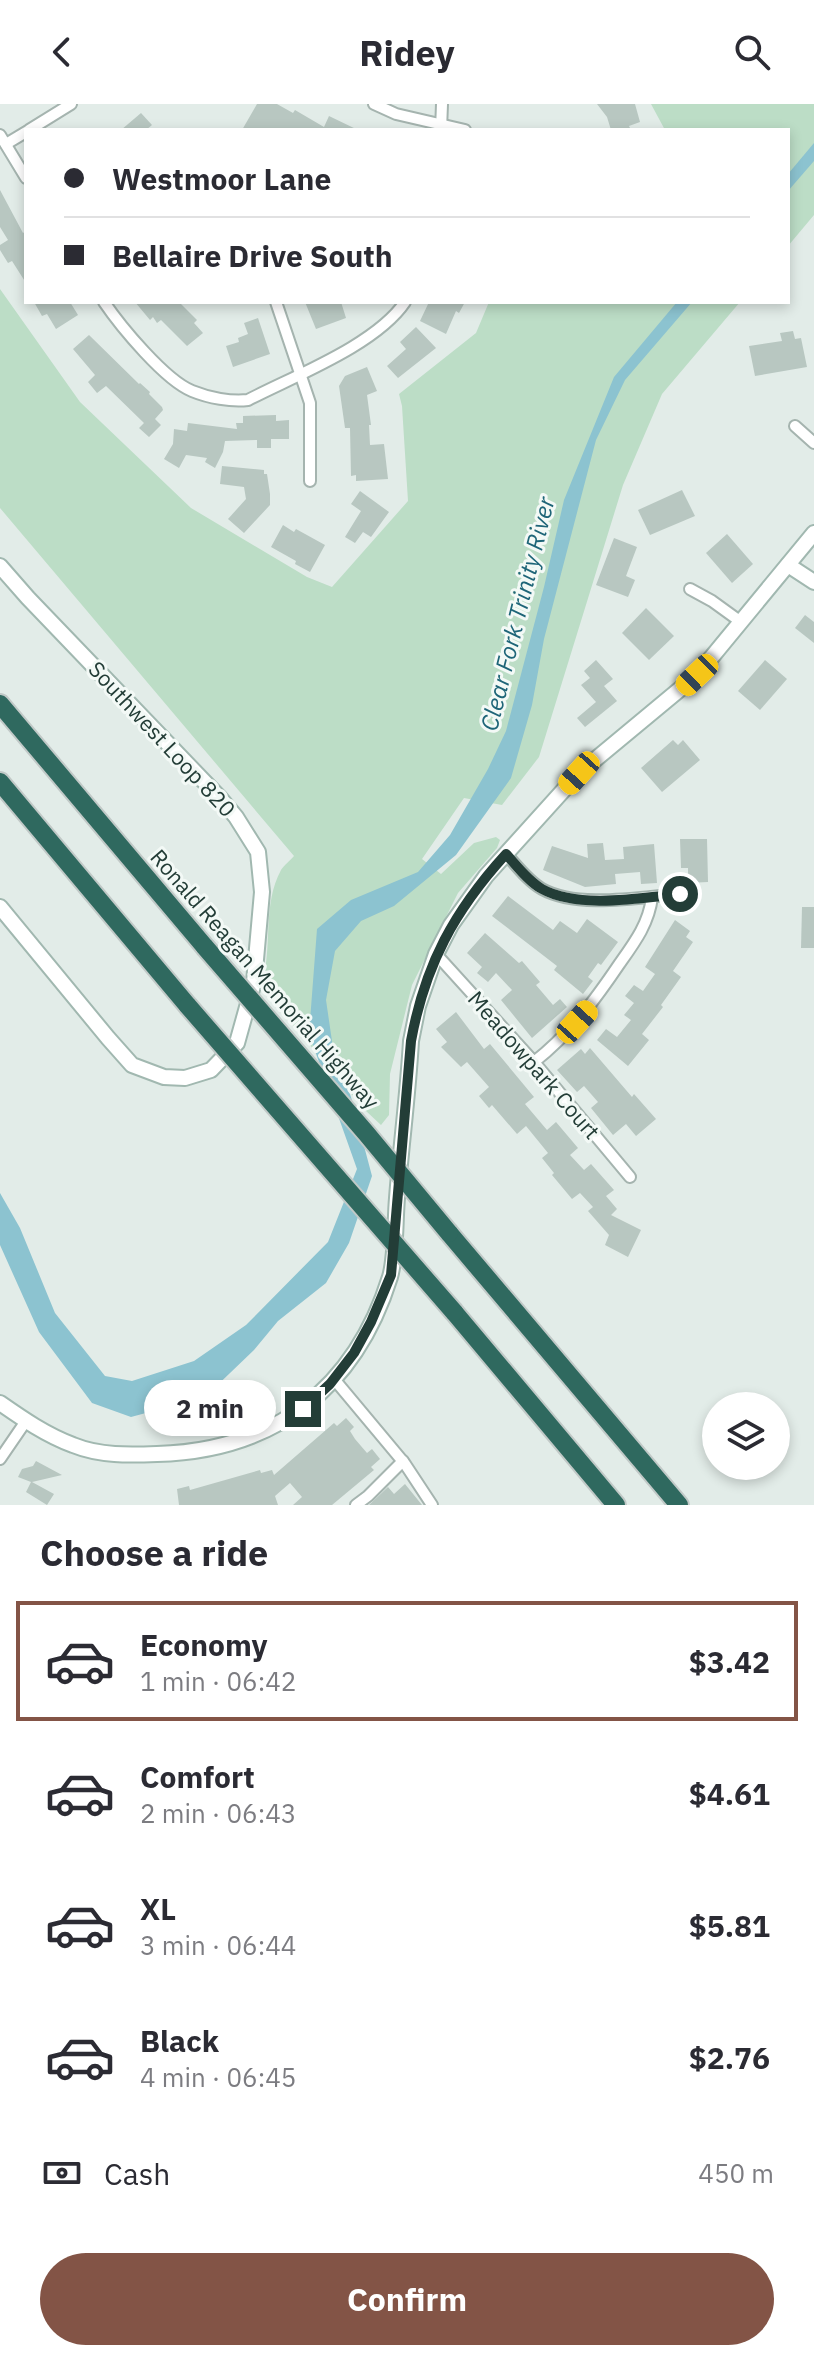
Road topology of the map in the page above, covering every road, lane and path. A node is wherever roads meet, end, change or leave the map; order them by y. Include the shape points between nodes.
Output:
1 (71, 104) edge
2 (374, 104) edge
3 (442, 104) edge
4 (33, 128) edge
5 (442, 128) edge
6 (24, 132) edge
7 (3, 140) edge
8 (24, 175) edge
9 (106, 304) edge
10 (277, 304) edge
11 (403, 304) edge
12 (300, 374) junction
13 (795, 426) dead end
14 (814, 443) edge
15 (310, 481) dead end
16 (814, 533) edge
17 (788, 565) junction
18 (0, 566) edge
19 (814, 582) edge
20 (690, 589) dead end
21 (741, 622) junction
22 (0, 704) edge
23 (0, 782) edge
24 (506, 854) junction
25 (680, 894) dead end
26 (652, 897) junction
27 (0, 907) edge
28 (436, 954) junction
29 (534, 1062) junction
30 (630, 1177) dead end
31 (334, 1379) junction
32 (0, 1403) edge
33 (26, 1421) junction
34 (0, 1459) edge
35 (403, 1461) junction
36 (356, 1505) edge
37 (432, 1505) edge
38 (616, 1505) edge
39 (679, 1505) edge

1 - 4 street
2 - 5 street
3 - 5 street
6 - 7 street
7 - 8 street
9 - 12 street via 165,372 191,391 236,402
10 - 12 street
11 - 12 street via 352,347
12 - 15 street via 310,403
13 - 14 street
16 - 17 street
17 - 19 street
17 - 21 street
18 - 27 street, Southwest Loop 820 via 220,798 258,852 262,892 255,975 237,1043 211,1070 185,1078 164,1077 132,1065
20 - 21 street
21 - 24 street via 697,675 579,773
22 - 39 highway, Ronald Reagan Memorial Highway, bridge
23 - 38 highway, bridge
24 - 26 street via 540,888 560,897
24 - 28 street via 470,897
25 - 26 street
26 - 29 street via 643,929 590,1007
28 - 29 street, Meadowpark Court
28 - 31 street via 411,1041 391,1275 365,1333
29 - 30 street, Meadowpark Court
31 - 33 street via 283,1422 215,1449 121,1455 76,1446
31 - 35 street
32 - 33 street
33 - 34 street
35 - 36 street
35 - 37 street

